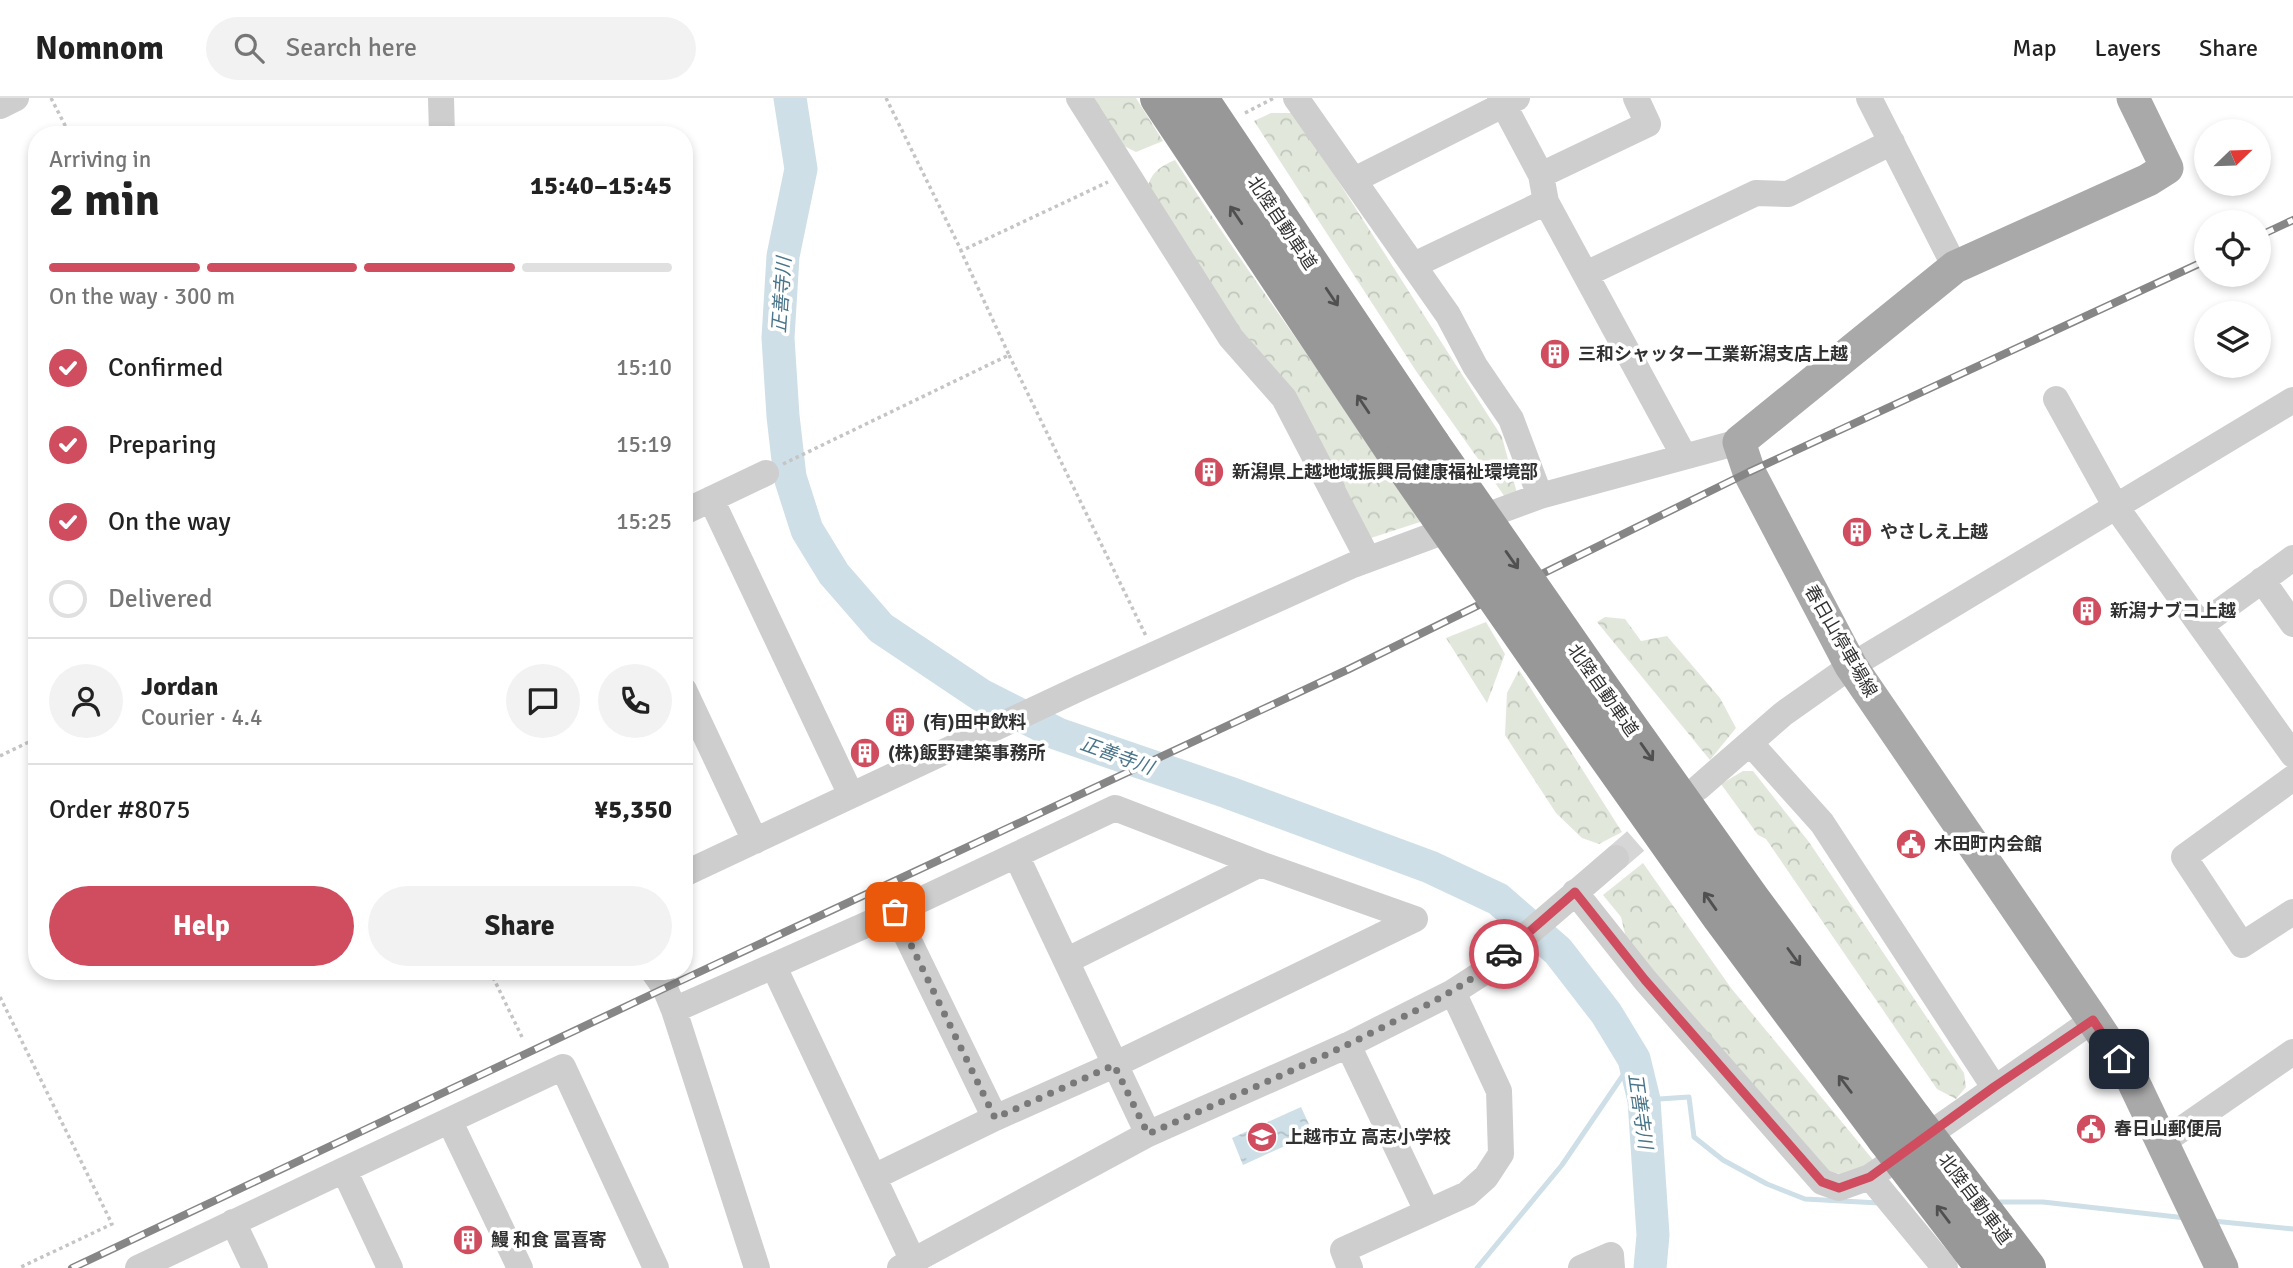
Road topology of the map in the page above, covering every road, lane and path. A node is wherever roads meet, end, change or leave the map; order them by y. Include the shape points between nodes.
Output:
1 (16, 98) edge
2 (51, 98) edge
3 (441, 98) edge
4 (886, 98) edge
5 (1079, 98) edge
6 (1159, 98) edge
7 (1199, 98) edge
8 (1274, 98) edge
9 (1296, 98) edge
10 (1636, 98) edge
11 (1870, 98) edge
12 (2133, 98) edge
13 (1507, 100) edge
14 (0, 106) edge
15 (1245, 113) dead end
16 (65, 126) edge
17 (442, 126) edge
18 (1892, 142) junction
19 (1126, 174) junction
20 (1541, 175) junction
21 (1354, 180) junction
22 (1546, 202) junction
23 (961, 251) junction
24 (1414, 265) junction
25 (1955, 267) junction
26 (1586, 274) junction
27 (1009, 355) junction
28 (2056, 400) dead end
29 (2293, 400) edge
30 (1740, 442) junction
31 (1416, 452) junction
32 (804, 454) dead end
33 (1684, 456) junction
34 (766, 473) dead end
35 (1540, 496) junction
36 (711, 499) junction
37 (2116, 507) junction
38 (693, 508) edge
39 (2293, 558) edge
40 (1368, 559) junction
41 (2262, 580) junction
42 (2293, 624) edge
43 (2200, 625) junction
44 (1155, 654) junction
45 (1851, 666) junction
46 (693, 709) edge
47 (28, 742) edge
48 (1751, 744) junction
49 (2293, 755) edge
50 (0, 756) edge
51 (2293, 778) edge
52 (1698, 788) dead end
53 (851, 795) junction
54 (755, 841) junction
55 (1016, 855) junction
56 (1616, 858) tunnel mouth
57 (1260, 864) junction
58 (693, 870) edge
59 (1575, 892) junction
60 (895, 912) junction
61 (2293, 912) edge
62 (1066, 961) junction
63 (774, 967) junction
64 (494, 980) edge
65 (659, 980) edge
66 (1453, 992) junction
67 (0, 997) edge
68 (674, 1010) junction
69 (2093, 1020) junction
70 (522, 1037) dead end
71 (1348, 1045) junction
72 (2293, 1052) edge
73 (1114, 1065) junction
74 (1994, 1087) junction
75 (995, 1118) junction
76 (450, 1122) junction
77 (1900, 1129) junction
78 (1148, 1134) junction
79 (2163, 1142) junction
80 (345, 1170) junction
81 (874, 1177) junction
82 (1870, 1177) junction
83 (1427, 1211) junction
84 (233, 1222) junction
85 (907, 1265) edge
86 (19, 1268) edge
87 (138, 1268) edge
88 (255, 1268) edge
89 (390, 1268) edge
90 (520, 1268) edge
91 (656, 1268) edge
92 (757, 1268) edge
93 (1350, 1268) edge
94 (1581, 1268) edge
95 (1612, 1268) edge
96 (1945, 1268) edge
97 (1985, 1268) edge
98 (2027, 1268) edge
99 (2222, 1268) edge

1 - 14 street
2 - 16 path
3 - 17 street
4 - 23 path
5 - 19 street
31 -> 6 highway, 北陸自動車道
7 -> 31 highway, 北陸自動車道
8 - 15 path
9 - 21 street
10 - 20 street via 1648,124
11 - 18 street
12 - 25 main road via 2167,168
13 - 20 street
13 - 21 street
18 - 25 street
18 - 26 street via 1788,194 1756,193
19 - 23 path
19 - 40 street via 1231,338 1284,398
20 - 22 street
21 - 24 street
22 - 24 street
22 - 26 street
23 - 27 path
24 - 35 street via 1511,419
25 - 30 main road
26 - 33 street
27 - 32 path
27 - 44 path
28 - 37 street
29 - 37 street
30 - 33 street
30 - 45 main road, 春日山停車場線 via 1749,472
31 - 77 highway, 北陸自動車道, bridge via 1577,684 1721,917
33 - 35 street
34 - 36 street
35 - 40 street
36 - 38 street
36 - 53 street
37 - 43 street
37 - 45 street
39 - 41 street
40 - 44 street
41 - 42 street
41 - 43 street
43 - 49 street
44 - 53 street
45 - 48 street via 1783,714
45 - 69 main road, 春日山停車場線
46 - 54 street
47 - 50 path
48 - 52 street
48 - 74 street via 1822,823
51 - 61 street via 2184,858 2242,945
53 - 54 street
54 - 58 street
55 - 57 street via 1115,808
55 - 60 street
55 - 62 street
56 - 59 street
57 - 62 street
57 - 73 street via 1415,919
59 - 66 street via 1481,974
59 - 82 street via 1645,980 1822,1182 1839,1188
60 - 63 street
60 - 75 street
62 - 73 street
63 - 68 street
63 - 81 street
64 - 70 path
65 - 68 street
66 - 71 street
66 - 83 street via 1499,1091 1501,1154 1467,1194
67 - 86 path via 112,1224
68 - 92 street
69 - 74 street
69 - 79 main road, 春日山停車場線 via 2132,1079
71 - 78 street
71 - 83 street
72 - 79 street
73 - 75 street
73 - 78 street
74 - 82 street
75 - 81 street
76 - 80 street
76 - 90 street
76 - 91 street via 563,1067
97 -> 77 highway, 北陸自動車道, bridge
77 - 98 highway, 北陸自動車道, bridge
78 - 85 street
79 - 99 main road, 春日山停車場線
80 - 84 street
80 - 89 street
81 - 85 street
82 - 96 street
83 - 93 street via 1343,1250
84 - 87 street
84 - 88 street
94 - 95 street via 1611,1255

